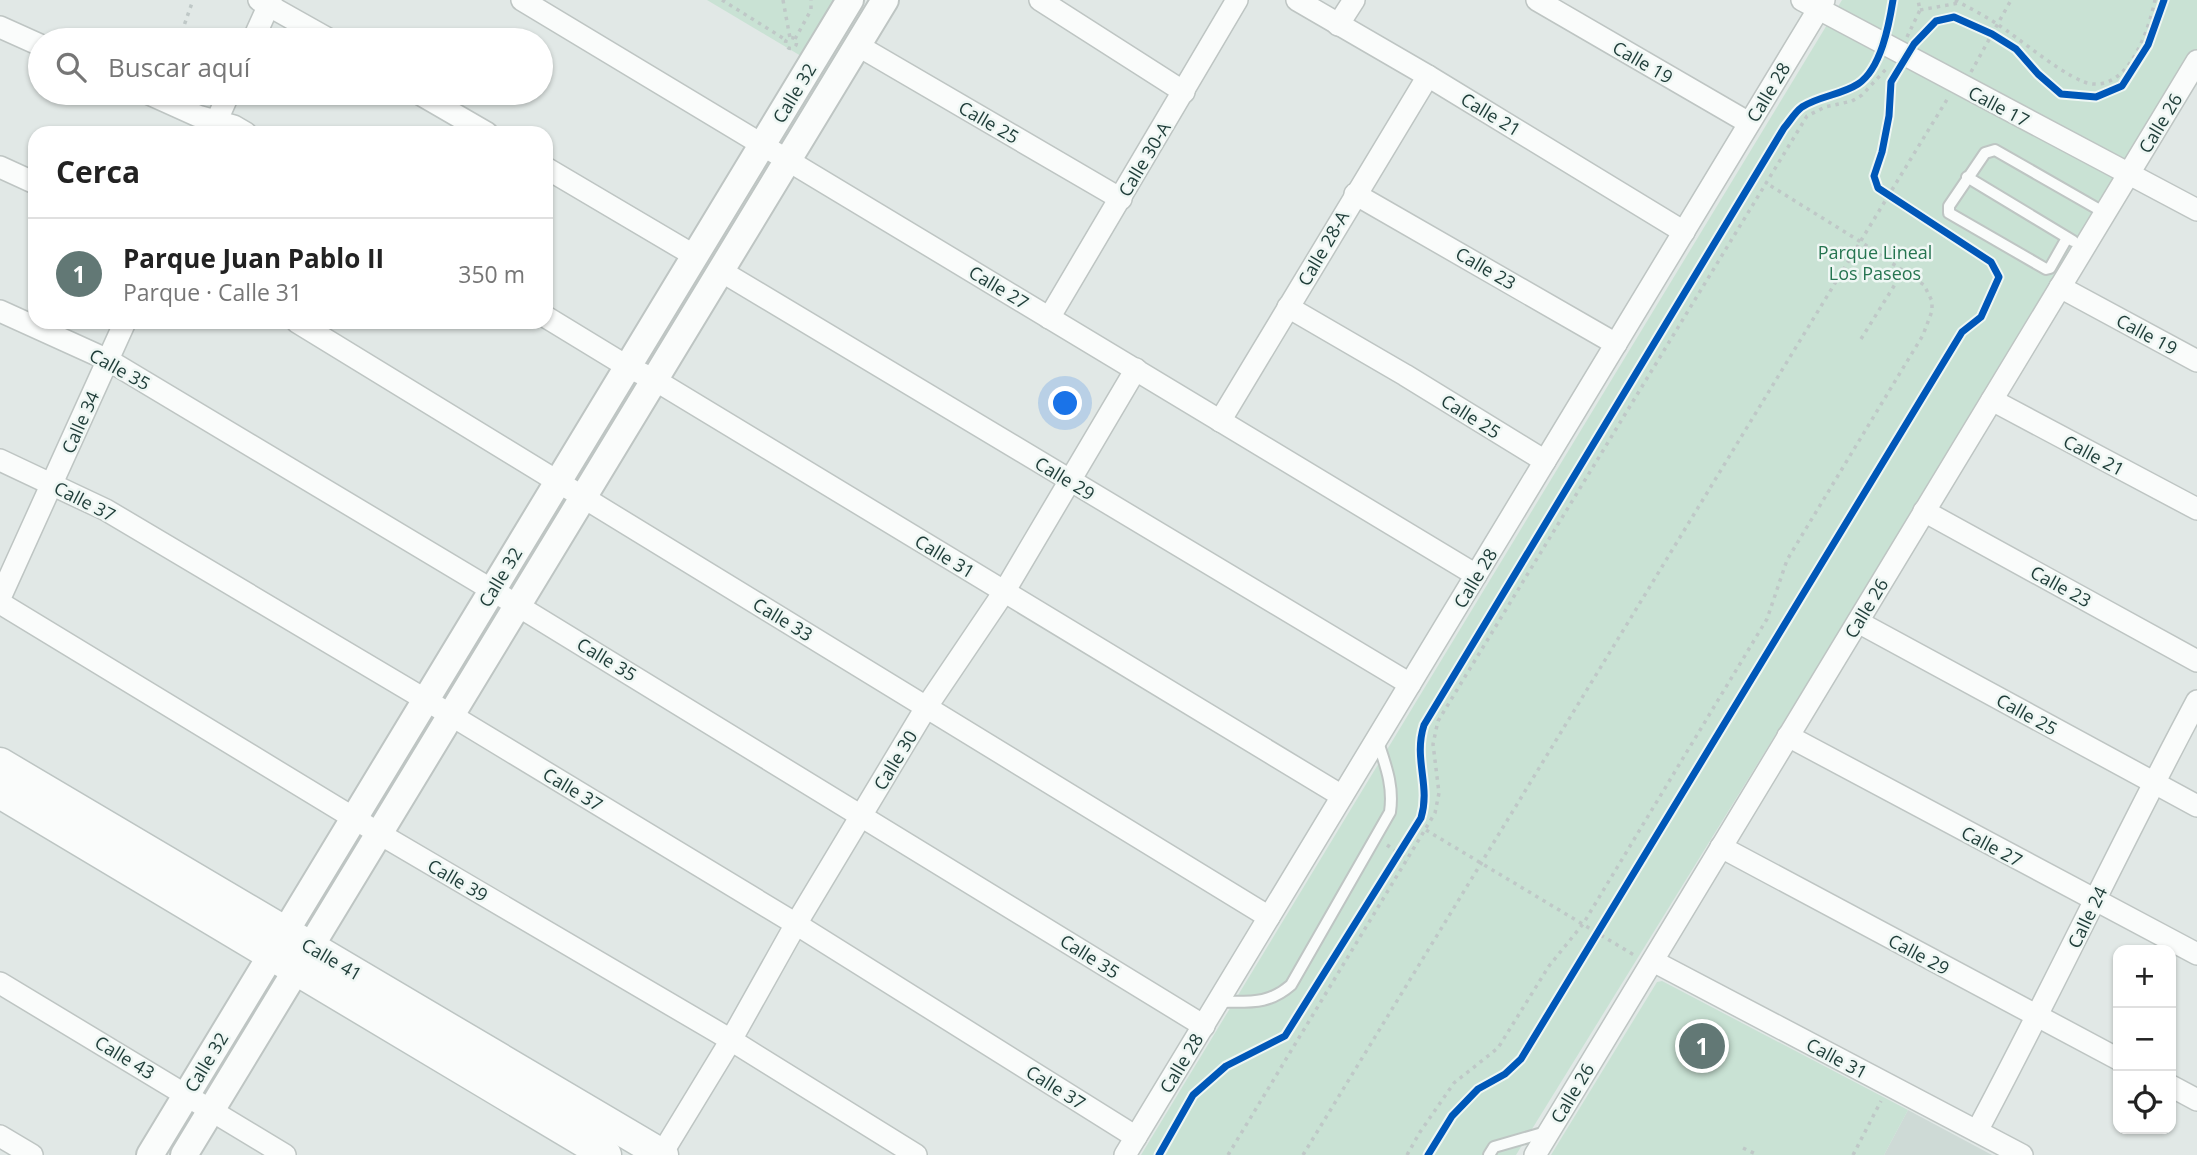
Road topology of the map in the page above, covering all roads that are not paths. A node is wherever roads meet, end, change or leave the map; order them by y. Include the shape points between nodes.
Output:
1 (522, 0) edge
2 (850, 0) edge
3 (885, 0) edge
4 (1040, 0) edge
5 (1237, 0) edge
6 (1297, 0) edge
7 (1354, 0) edge
8 (1537, 0) edge
9 (267, 2) edge
10 (1815, 3) edge
11 (1338, 25) junction
12 (0, 27) edge
13 (257, 28) edge
14 (310, 28) edge
15 (28, 40) edge
16 (857, 46) junction
17 (2197, 61) edge
18 (1428, 76) junction
19 (1184, 92) junction
20 (173, 105) edge
21 (224, 105) edge
22 (439, 105) edge
23 (1749, 123) junction
24 (213, 126) edge
25 (214, 126) edge
26 (475, 126) edge
27 (763, 144) junction
28 (788, 160) junction
29 (0, 167) edge
30 (553, 172) edge
31 (2129, 174) junction
32 (1967, 177) junction
33 (28, 180) edge
34 (1355, 194) junction
35 (1121, 199) junction
36 (2197, 210) edge
37 (2105, 213) junction
38 (1684, 232) junction
39 (2075, 243) junction
40 (695, 256) junction
41 (720, 271) junction
42 (2060, 287) junction
43 (1289, 307) junction
44 (0, 311) edge
45 (1049, 318) junction
46 (553, 321) edge
47 (28, 324) edge
48 (40, 329) edge
49 (122, 329) edge
50 (308, 329) edge
51 (1616, 344) junction
52 (108, 360) junction
53 (2197, 361) edge
54 (628, 367) junction
55 (1136, 369) junction
56 (655, 380) junction
57 (1992, 400) junction
58 (1220, 421) junction
59 (0, 460) edge
60 (1545, 461) junction
61 (1070, 480) junction
62 (558, 482) junction
63 (52, 484) junction
64 (583, 498) junction
65 (2197, 509) edge
66 (1924, 511) junction
67 (1476, 575) junction
68 (492, 590) junction
69 (1004, 592) junction
70 (0, 598) edge
71 (0, 603) edge
72 (518, 605) junction
73 (1858, 622) junction
74 (2197, 661) edge
75 (1410, 684) junction
76 (426, 700) junction
77 (2197, 701) edge
78 (927, 706) junction
79 (451, 716) junction
80 (1788, 736) junction
81 (1377, 739) junction
82 (0, 763) edge
83 (2153, 783) junction
84 (0, 793) edge
85 (1342, 796) junction
86 (2197, 806) edge
87 (863, 815) junction
88 (354, 818) junction
89 (380, 834) junction
90 (1721, 847) junction
91 (2095, 902) junction
92 (1269, 917) junction
93 (796, 924) junction
94 (277, 943) junction
95 (2197, 954) edge
96 (1643, 957) junction
97 (304, 958) junction
98 (0, 983) edge
99 (1218, 1002) junction
100 (2038, 1017) junction
101 (1203, 1026) junction
102 (731, 1040) junction
103 (2113, 1056) edge
104 (2176, 1089) edge
105 (186, 1094) junction
106 (2197, 1100) edge
107 (211, 1111) junction
108 (1550, 1131) junction
109 (1977, 1131) junction
110 (0, 1136) edge
111 (1130, 1146) edge
112 (32, 1155) edge
113 (150, 1155) edge
114 (184, 1155) edge
115 (285, 1155) edge
116 (606, 1155) edge
117 (662, 1155) edge
118 (916, 1155) edge
119 (1489, 1155) edge
120 (1535, 1155) edge
121 (2022, 1155) edge

1 - 27 street, Calle 27
2 - 27 street, Calle 32
3 - 16 street, Calle 32
4 - 19 street
5 - 19 street, Calle 30-A
6 - 11 street, Calle 21
7 - 11 street
8 - 23 street, Calle 19
9 - 13 street
9 - 14 street
10 - 23 street, Calle 28
10 - 31 street, Calle 17 via 1899,53
11 - 18 street, Calle 21
12 - 15 street
16 - 28 street, Calle 32
16 - 35 street, Calle 25
17 - 31 street, Calle 26
18 - 34 street, Calle 28-A
18 - 38 street, Calle 21
19 - 35 street, Calle 30-A
20 - 24 street
21 - 25 street
22 - 26 street
23 - 38 street, Calle 28
27 - 28 street, Calle 27
27 - 40 street, Calle 32
28 - 41 street, Calle 32
28 - 45 street, Calle 27
29 - 33 street
30 - 40 street
31 - 36 street, Calle 17
31 - 37 street, Calle 26
32 - 37 lane via 1985,153 1995,150
32 - 39 lane
32 - 39 lane via 1949,213 2046,269
34 - 43 street, Calle 28-A
34 - 51 street, Calle 23
35 - 45 street, Calle 30-A
37 - 39 street, Calle 26
38 - 51 street, Calle 28
39 - 42 street, Calle 26
40 - 54 street, Calle 32
41 - 56 street, Calle 32
41 - 61 street, Calle 29
42 - 53 street, Calle 19
42 - 57 street, Calle 26
43 - 58 street, Calle 28-A
43 - 60 street, Calle 25
44 - 47 street, Calle 35
45 - 55 street, Calle 27
46 - 54 street, Calle 31
48 - 52 street, Calle 35
49 - 52 street, Calle 34
50 - 62 street, Calle 33
51 - 60 street, Calle 28
52 - 63 street, Calle 34
52 - 68 street, Calle 35
54 - 56 street, Calle 31
54 - 62 street, Calle 32
55 - 58 street, Calle 27
55 - 61 street, Calle 30
56 - 64 street, Calle 32
56 - 69 street, Calle 31
57 - 65 street, Calle 21
57 - 66 street, Calle 26
58 - 67 street, Calle 27
59 - 63 street, Calle 37
60 - 67 street, Calle 28
61 - 69 street, Calle 30
61 - 75 street, Calle 29
62 - 64 street, Calle 33
62 - 68 street, Calle 32
63 - 70 street, Calle 34
63 - 76 street, Calle 37 via 106,510
64 - 72 street, Calle 32
64 - 78 street, Calle 33
66 - 73 street, Calle 26
66 - 74 street, Calle 23
67 - 75 street, Calle 28
68 - 72 street, Calle 35
68 - 76 street, Calle 32
69 - 78 street, Calle 30
69 - 85 street, Calle 31
71 - 88 street, Calle 39
72 - 79 street, Calle 32
72 - 87 street, Calle 35
73 - 80 street, Calle 26
73 - 83 street, Calle 25
75 - 81 street, Calle 28
76 - 79 street, Calle 37
76 - 88 street, Calle 32
77 - 83 street, Calle 24
78 - 87 street, Calle 30
78 - 92 street, Calle 33
79 - 89 street, Calle 32
79 - 93 street, Calle 37
80 - 90 street, Calle 26
80 - 91 street, Calle 27
81 - 85 street, Calle 28
81 - 99 lane via 1390,781 1390,812 1291,985 1278,996 1263,1000
82 - 94 main road, Calle 41
83 - 86 street, Calle 25
83 - 91 street, Calle 24
84 - 94 main road, Calle 41
85 - 92 street, Calle 28
87 - 93 street, Calle 30
87 - 101 street, Calle 35
88 - 89 street, Calle 39
88 - 94 street, Calle 32
89 - 97 street, Calle 32
89 - 102 street, Calle 39
90 - 96 street, Calle 26
90 - 100 street, Calle 29
91 - 95 street, Calle 27
91 - 100 street, Calle 24
92 - 99 street, Calle 28
93 - 102 street, Calle 30
93 - 111 street, Calle 37
94 - 97 main road, Calle 41
94 - 105 street, Calle 32
96 - 108 street, Calle 26
96 - 109 street, Calle 31
97 - 107 street, Calle 32
97 - 116 main road, Calle 41
97 - 117 main road, Calle 41
98 - 105 street, Calle 43
99 - 101 street, Calle 28
100 - 103 street, Calle 29
100 - 109 street, Calle 24
101 - 111 street, Calle 28
102 - 117 street, Calle 30
102 - 118 street, Calle 39
104 - 106 street
105 - 107 street, Calle 43
105 - 113 street, Calle 32
107 - 114 street, Calle 32
107 - 115 street, Calle 43
108 - 119 lane via 1494,1147
108 - 120 street, Calle 26
109 - 121 street, Calle 31
110 - 112 street

